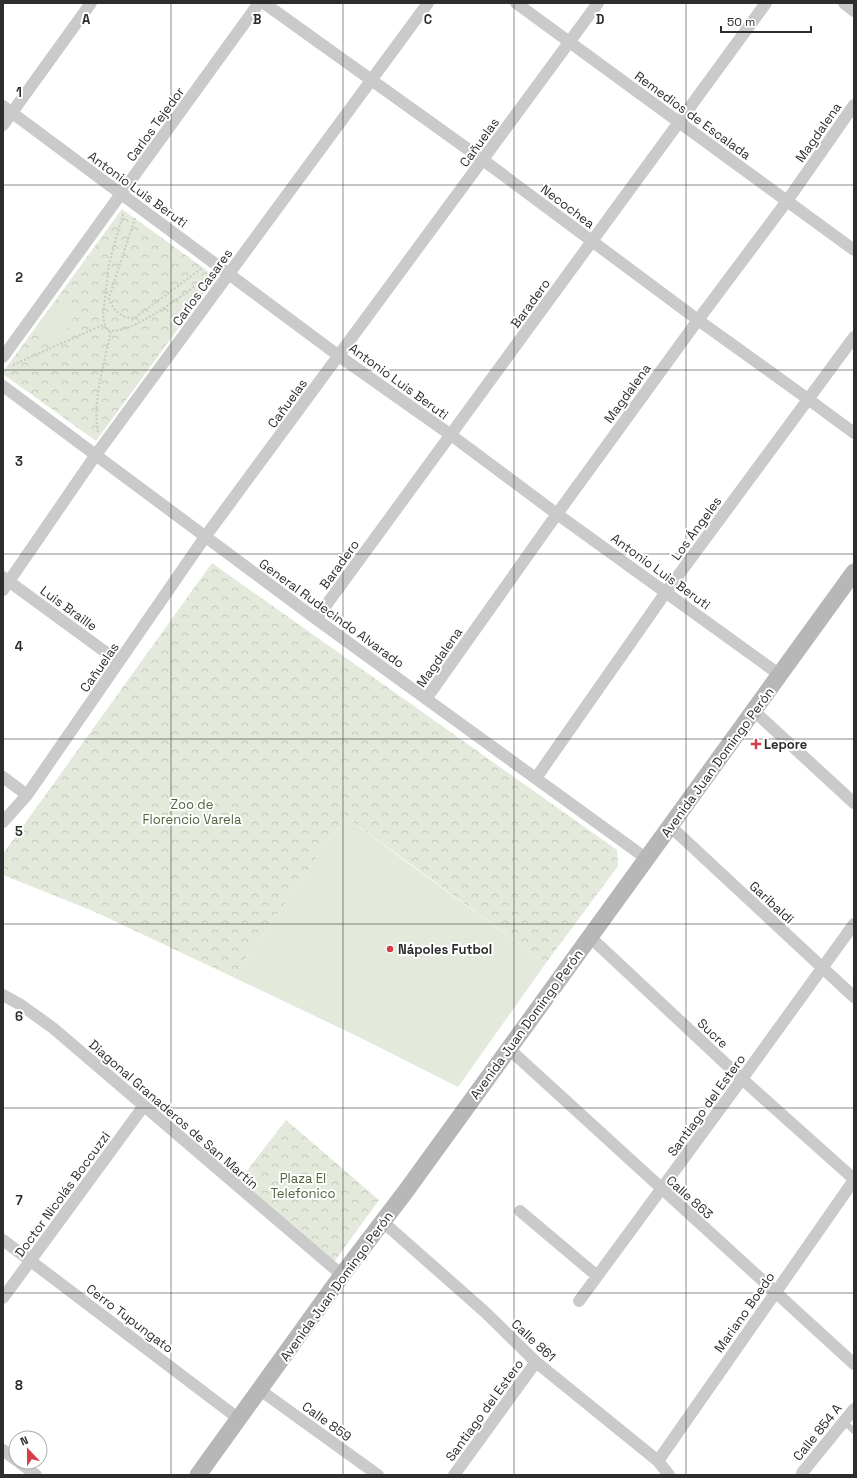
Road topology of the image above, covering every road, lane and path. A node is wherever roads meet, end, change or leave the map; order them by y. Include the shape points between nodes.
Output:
1 (91, 3) edge
2 (259, 3) edge
3 (264, 3) edge
4 (428, 3) edge
5 (516, 3) edge
6 (598, 3) edge
7 (766, 3) edge
8 (844, 3) edge
9 (854, 10) edge
10 (569, 42) junction
11 (372, 80) junction
12 (854, 105) edge
13 (7, 110) edge
14 (680, 123) junction
15 (3, 125) edge
16 (483, 160) junction
17 (124, 197) junction
18 (787, 201) junction
19 (138, 207) junction
20 (592, 242) junction
21 (854, 250) edge
22 (220, 267) junction
23 (698, 320) junction
24 (105, 324) junction
25 (111, 331) junction
26 (854, 337) edge
27 (339, 356) junction
28 (7, 362) edge
29 (3, 386) edge
30 (808, 399) junction
31 (854, 433) edge
32 (451, 435) junction
33 (98, 451) junction
34 (557, 514) junction
35 (205, 537) junction
36 (854, 572) edge
37 (5, 583) edge
38 (666, 592) junction
39 (316, 619) junction
40 (119, 662) junction
41 (780, 675) junction
42 (426, 699) junction
43 (754, 712) junction
44 (3, 777) edge
45 (536, 778) junction
46 (27, 795) junction
47 (854, 803) edge
48 (3, 822) edge
49 (670, 826) junction
50 (647, 859) junction
51 (854, 924) edge
52 (590, 937) junction
53 (822, 968) junction
54 (3, 995) edge
55 (854, 997) edge
56 (508, 1048) junction
57 (742, 1079) junction
58 (143, 1107) junction
59 (854, 1179) edge
60 (661, 1189) junction
61 (520, 1211) dead end
62 (383, 1222) junction
63 (3, 1240) edge
64 (30, 1260) junction
65 (342, 1275) junction
66 (596, 1275) junction
67 (775, 1292) junction
68 (3, 1298) edge
69 (579, 1301) dead end
70 (536, 1362) junction
71 (854, 1364) edge
72 (260, 1390) junction
73 (854, 1409) edge
74 (239, 1419) junction
75 (844, 1422) junction
76 (854, 1431) edge
77 (658, 1461) junction
78 (802, 1473) dead end
79 (198, 1475) edge
80 (378, 1475) edge
81 (454, 1475) edge
82 (669, 1475) edge

1 - 13 street
2 - 17 street, Carlos Tejedor
3 - 11 street, Necochea
4 - 11 street, Carlos Casares
5 - 10 street, Remedios de Escalada
6 - 10 street, Cañuelas
7 - 14 street, Baradero
8 - 9 street
10 - 14 street, Remedios de Escalada
10 - 16 street, Cañuelas
11 - 16 street, Necochea
11 - 22 street, Carlos Casares
12 - 18 street, Magdalena
13 - 15 street
13 - 17 street, Antonio Luis Beruti
14 - 18 street, Remedios de Escalada
14 - 20 street, Baradero
16 - 20 street, Necochea
16 - 27 street, Cañuelas
17 - 19 street, Antonio Luis Beruti
17 - 24 path via 110,264 103,315
17 - 28 street, Carlos Tejedor
18 - 21 street, Remedios de Escalada
18 - 23 street, Magdalena
19 - 22 street, Antonio Luis Beruti
19 - 22 path via 109,298 118,314 136,317
20 - 23 street, Necochea
20 - 32 street, Baradero
22 - 25 path via 136,325
22 - 27 street, Antonio Luis Beruti
22 - 33 street, Carlos Casares
23 - 30 street, Necochea
23 - 34 street, Magdalena
24 - 25 path via 107,330
24 - 28 path
25 - 33 path via 98,395
26 - 30 street, Los Ángeles
27 - 32 street, Antonio Luis Beruti
27 - 35 street, Cañuelas
29 - 33 street, General Rudecindo Alvarado
30 - 31 street, Necochea
30 - 38 street, Los Ángeles
32 - 34 street, Antonio Luis Beruti
32 - 39 street, Baradero
33 - 35 street, General Rudecindo Alvarado
33 - 37 street, Carlos Casares
34 - 38 street, Antonio Luis Beruti
34 - 42 street, Magdalena
35 - 39 street, General Rudecindo Alvarado
35 - 40 street, Cañuelas
36 - 41 main road, Avenida Juan Domingo Perón
37 - 40 street, Luis Braille
38 - 41 street, Antonio Luis Beruti
38 - 45 street, Los Ángeles
39 - 42 street, General Rudecindo Alvarado
40 - 46 street, Cañuelas
41 - 43 main road, Avenida Juan Domingo Perón
42 - 45 street, General Rudecindo Alvarado
43 - 47 street
43 - 49 main road, Avenida Juan Domingo Perón
44 - 46 street
45 - 50 street, General Rudecindo Alvarado
46 - 48 street, Cañuelas
49 - 50 main road, Avenida Juan Domingo Perón
49 - 53 street, Garibaldi
50 - 52 main road, Avenida Juan Domingo Perón
51 - 53 street, Santiago del Estero
52 - 56 main road, Avenida Juan Domingo Perón
52 - 57 street, Sucre
53 - 55 street, Garibaldi
53 - 57 street, Santiago del Estero
54 - 58 street, Diagonal Granaderos de San Martín via 53,1028
56 - 60 street, Calle 863
56 - 62 main road, Avenida Juan Domingo Perón
57 - 59 street, Sucre
57 - 60 street, Santiago del Estero
58 - 64 street, Doctor Nicolás Boccuzzi
58 - 65 street, Diagonal Granaderos de San Martín
59 - 67 street, Mariano Boedo
60 - 66 street, Santiago del Estero
60 - 67 street, Calle 863
61 - 66 street
62 - 65 main road, Avenida Juan Domingo Perón
62 - 70 street, Calle 861 via 485,1312
63 - 64 street, Cerro Tupungato
64 - 68 street, Doctor Nicolás Boccuzzi
64 - 74 street, Cerro Tupungato
65 - 72 main road, Avenida Juan Domingo Perón
66 - 69 street, Santiago del Estero
67 - 71 street, Calle 863
67 - 77 street, Mariano Boedo
70 - 77 street, Calle 861
70 - 81 street, Santiago del Estero
72 - 74 main road, Avenida Juan Domingo Perón
72 - 80 street, Calle 859
73 - 75 street, Calle 854 A
74 - 79 main road, Avenida Juan Domingo Perón
75 - 76 lane
75 - 78 street, Calle 854 A
77 - 82 street, Calle 861

